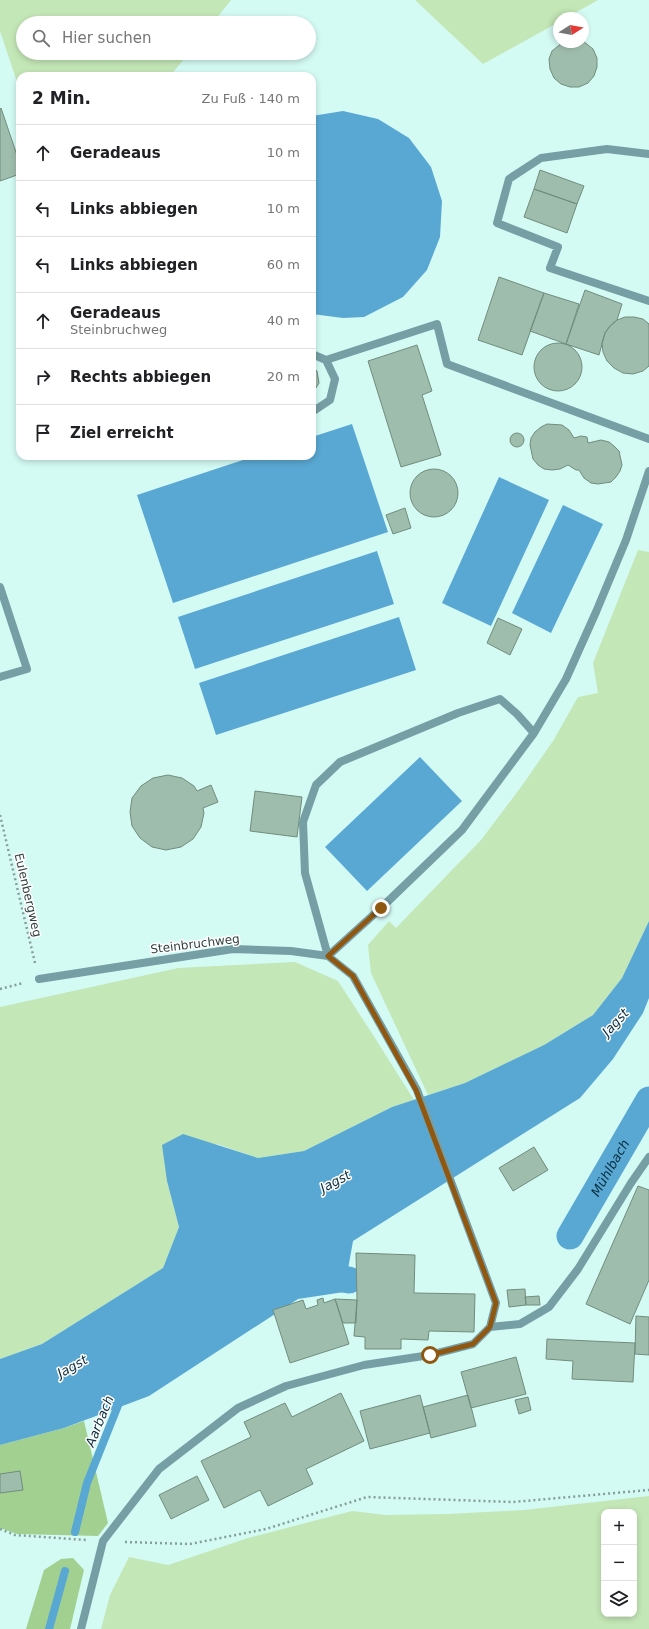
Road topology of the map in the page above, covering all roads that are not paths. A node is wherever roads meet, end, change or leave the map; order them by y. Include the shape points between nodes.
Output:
1 (649, 154) edge
2 (649, 301) edge
3 (316, 356) edge
4 (326, 360) junction
5 (316, 409) edge
6 (649, 440) edge
7 (649, 471) edge
8 (0, 587) edge
9 (0, 677) edge
10 (534, 733) junction
11 (328, 956) junction
12 (39, 979) road end
13 (649, 1157) edge
14 (490, 1327) junction
15 (81, 1629) edge

1 - 2 lane via 607,149 541,158 509,179 497,223 558,247 550,268
3 - 4 lane
4 - 5 lane via 335,379 330,400
4 - 6 lane via 437,324 447,364
7 - 10 lane via 626,540 596,612 566,679
8 - 9 lane via 27,669
10 - 11 lane via 462,830
10 - 11 lane via 500,699 458,713 340,762 316,785 303,822 305,873
11 - 12 lane, Steinbruchweg via 291,951 233,949
11 - 14 lane via 353,976 416,1090 496,1303
13 - 14 lane via 578,1270 549,1307 520,1324
14 - 15 lane via 473,1344 430,1355 357,1367 286,1386 238,1408 159,1469 103,1541

